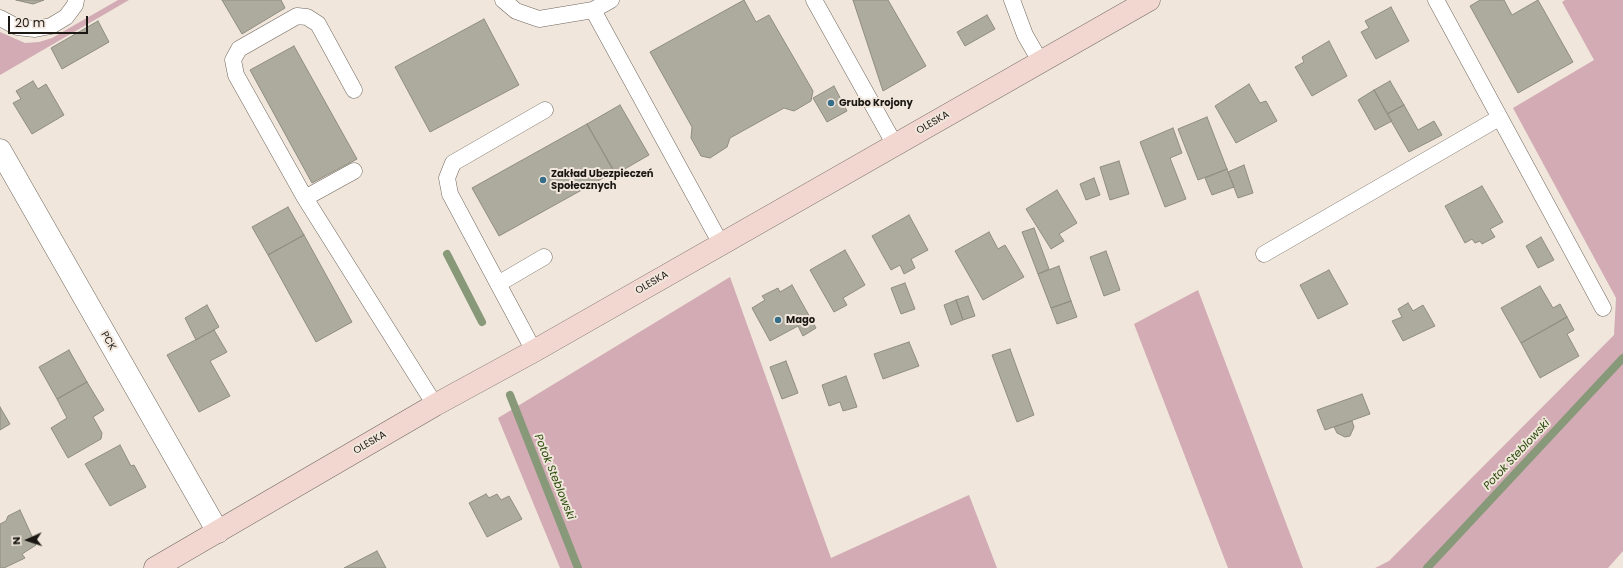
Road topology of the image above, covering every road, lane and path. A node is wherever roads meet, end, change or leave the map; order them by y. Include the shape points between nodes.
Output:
1 (76, 0) edge
2 (503, 0) edge
3 (611, 0) edge
4 (814, 0) edge
5 (1012, 0) edge
6 (1149, 0) edge
7 (1440, 1) edge
8 (593, 10) junction
9 (0, 18) edge
10 (1040, 61) junction
11 (354, 90) dead end
12 (545, 110) dead end
13 (1499, 118) junction
14 (895, 145) junction
15 (0, 150) edge
16 (354, 171) dead end
17 (305, 198) junction
18 (721, 244) junction
19 (1264, 254) dead end
20 (544, 257) dead end
21 (498, 284) junction
22 (1603, 308) dead end
23 (534, 351) junction
24 (435, 405) junction
25 (218, 532) junction
26 (155, 568) edge

1 - 9 lane via 66,17 51,26 34,29 17,27
2 - 8 lane via 516,11 539,20
3 - 8 lane
4 - 14 lane
5 - 10 lane via 1025,35
6 - 10 street, OLESKA
7 - 13 lane
8 - 18 lane
10 - 14 street, OLESKA
11 - 17 lane via 318,24 307,17 298,16 239,49 233,60 236,75
12 - 21 lane via 453,163 447,178 450,194
13 - 19 lane
13 - 22 lane
14 - 18 street, OLESKA
15 - 25 street, PCK
16 - 17 lane
17 - 24 lane
18 - 23 street, OLESKA
20 - 21 lane
21 - 23 lane
23 - 24 street, OLESKA
24 - 25 street, OLESKA
25 - 26 street, OLESKA

